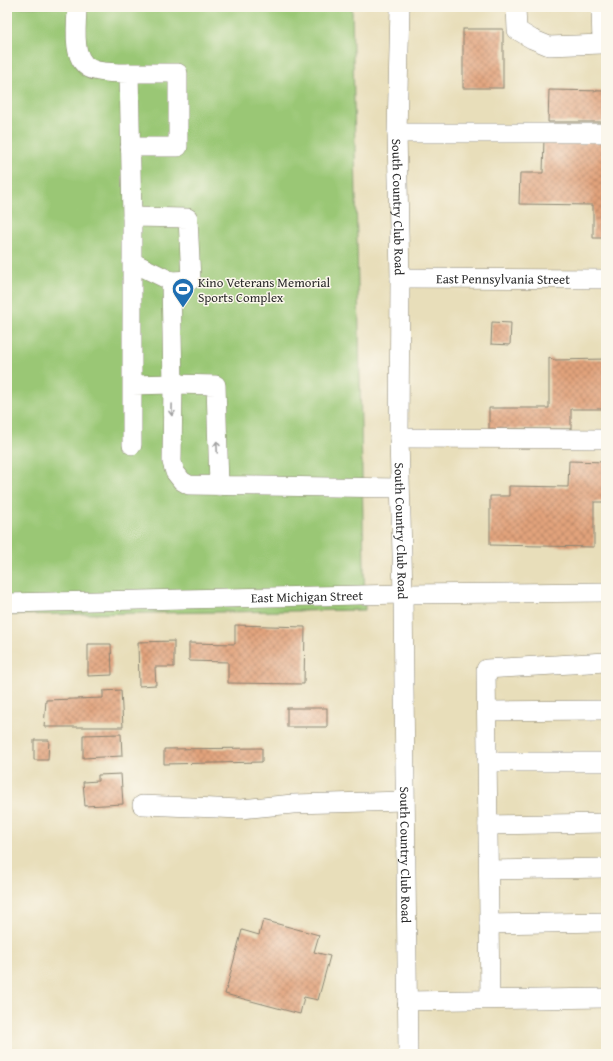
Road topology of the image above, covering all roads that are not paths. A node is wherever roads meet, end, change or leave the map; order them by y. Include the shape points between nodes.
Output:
1 (77, 7) edge
2 (400, 7) edge
3 (516, 7) edge
4 (601, 7) edge
5 (129, 73) junction
6 (398, 133) junction
7 (606, 133) edge
8 (130, 148) junction
9 (132, 216) junction
10 (132, 262) junction
11 (400, 278) junction
12 (606, 279) edge
13 (171, 281) junction
14 (173, 384) junction
15 (132, 385) junction
16 (399, 438) junction
17 (606, 439) edge
18 (132, 445) dead end
19 (219, 486) junction
20 (400, 488) junction
21 (606, 592) edge
22 (403, 594) junction
23 (7, 604) edge
24 (606, 662) edge
25 (606, 710) edge
26 (487, 711) junction
27 (487, 762) junction
28 (606, 762) edge
29 (405, 800) junction
30 (142, 805) dead end
31 (606, 823) edge
32 (488, 825) junction
33 (606, 868) edge
34 (489, 870) junction
35 (606, 922) edge
36 (490, 924) junction
37 (606, 998) edge
38 (490, 999) junction
39 (407, 1001) junction
40 (408, 1054) edge

1 - 5 street via 76,48 82,62 90,69 98,71
2 - 6 street, South Country Club Road
3 - 4 street via 516,30 550,46 602,44
5 - 8 street
5 - 8 street via 178,73 178,147
6 - 7 street
6 - 11 street, South Country Club Road
8 - 9 street
9 - 10 street
9 - 13 street via 188,218 191,280
10 - 13 street
10 - 15 street
11 - 12 street, East Pennsylvania Street
11 - 16 street, South Country Club Road
13 - 14 street
14 - 15 street
14 -> 19 street via 172,455 175,472 189,485
19 -> 14 street via 216,385
15 - 18 street
16 - 17 street
16 - 20 street, South Country Club Road
19 - 20 street
20 - 22 street, South Country Club Road
21 - 22 street, East Michigan Street
22 - 23 street, East Michigan Street
22 - 29 street, South Country Club Road
24 - 26 street via 486,669
25 - 26 street
26 - 27 street
27 - 28 street
27 - 32 street
29 - 30 street via 293,804 241,809
29 - 39 street, South Country Club Road
31 - 32 street
32 - 34 street
33 - 34 street
34 - 36 street
35 - 36 street
36 - 38 street
37 - 38 street
38 - 39 street
39 - 40 street, South Country Club Road

